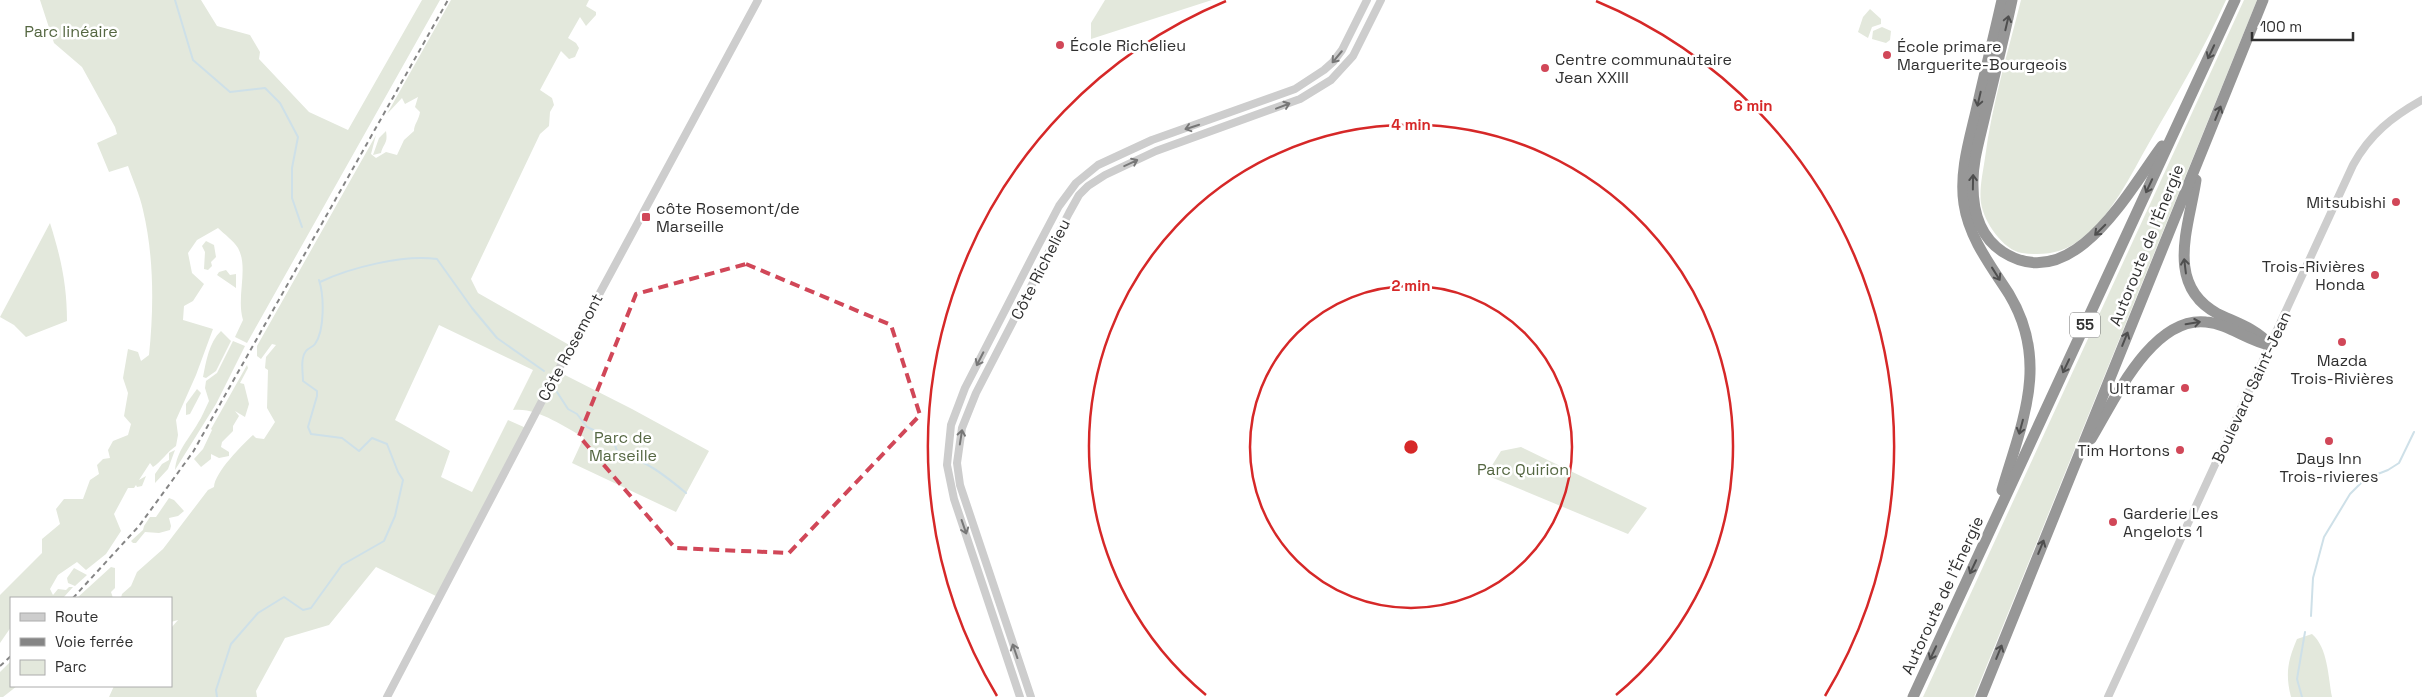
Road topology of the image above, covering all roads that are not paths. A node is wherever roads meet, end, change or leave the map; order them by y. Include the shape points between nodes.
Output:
1 (758, 0) edge
2 (1368, 0) edge
3 (1381, 0) edge
4 (2002, 0) edge
5 (2012, 0) edge
6 (2235, 0) edge
7 (2263, 0) edge
8 (2422, 100) edge
9 (2176, 126) junction
10 (2199, 158) junction
11 (2270, 345) junction
12 (2074, 466) junction
13 (1993, 523) junction
14 (387, 697) edge
15 (1020, 697) edge
16 (1031, 697) edge
17 (1913, 697) edge
18 (1981, 697) edge
19 (2108, 697) edge

1 - 14 street, Côte Rosemont via 566,354
2 -> 15 street, Côte Richelieu via 1333,62 1295,89 1152,140 1098,165 1076,183 1042,238 966,388 951,425 947,465 953,494
16 -> 3 street, Côte Richelieu via 960,486 957,463 962,428 976,393 1079,194 1105,175 1156,151 1300,100 1331,80 1353,56
4 -> 13 highway via 1969,141 1963,182 1970,226 1979,247 2020,314 2030,359 2026,410
9 -> 5 highway via 2108,222 2076,249 2051,260 2034,262 2014,258 1996,246 1984,233 1978,219 1973,181 1977,150
6 -> 9 highway, 55
10 -> 7 highway, Autoroute de l'Énergie / 55
8 - 11 street, Boulevard Saint-Jean via 2387,122 2360,154
9 -> 13 highway, Autoroute de l'Énergie / 55
11 -> 10 highway via 2262,335 2206,306 2188,283 2184,245
12 -> 10 highway, Autoroute de l'Énergie / 55
12 -> 11 highway via 2134,368 2154,345 2174,329 2192,322 2208,322 2257,343
11 - 19 street, Boulevard Saint-Jean
18 -> 12 highway, Autoroute de l'Énergie / 55
13 -> 17 highway, Autoroute de l'Énergie / 55

